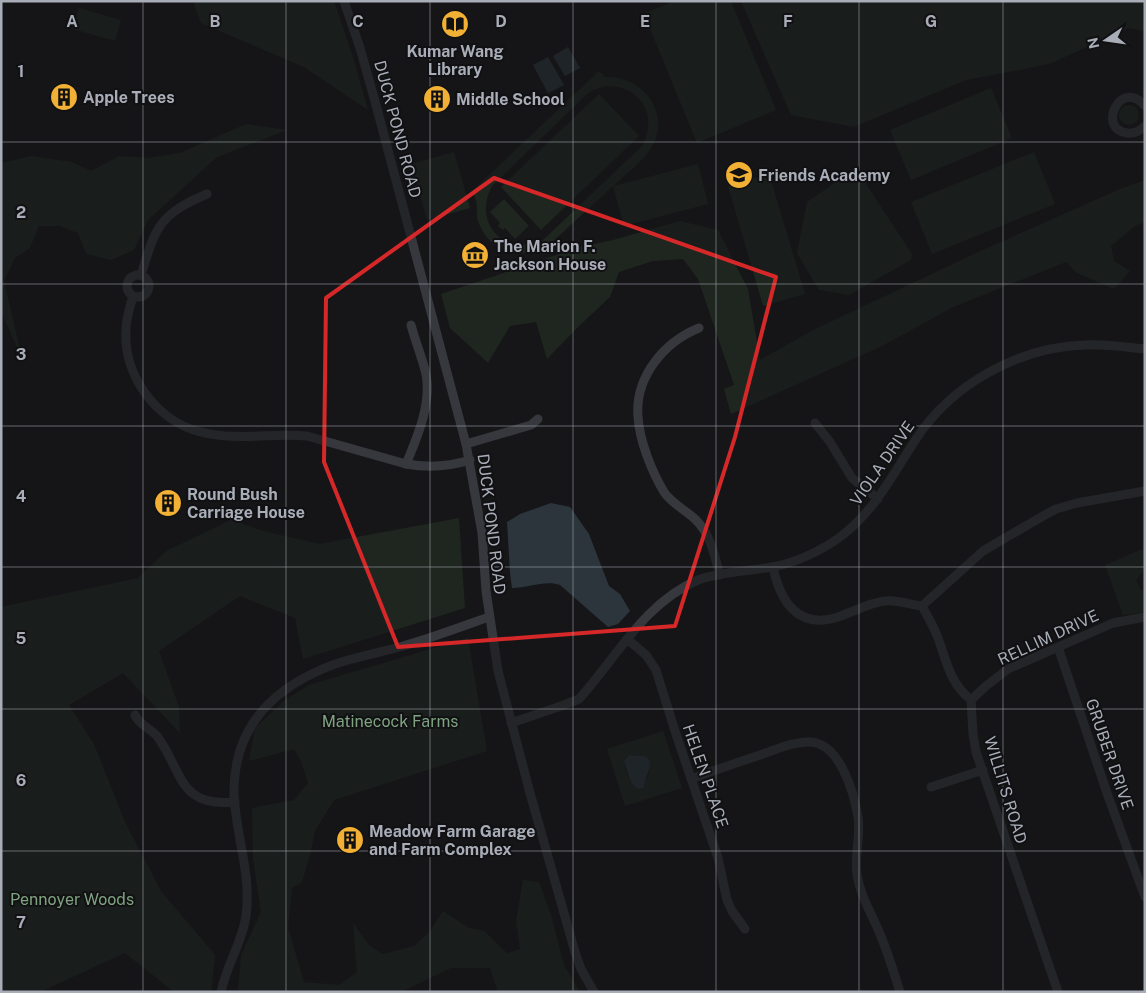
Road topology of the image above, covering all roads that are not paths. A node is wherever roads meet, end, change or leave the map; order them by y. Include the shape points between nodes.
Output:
1 (344, 1) edge
2 (1145, 106) edge
3 (1144, 128) edge
4 (207, 194) dead end
5 (141, 275) junction
6 (134, 296) junction
7 (411, 325) dead end
8 (699, 328) dead end
9 (1145, 349) edge
10 (538, 419) dead end
11 (815, 423) dead end
12 (466, 444) junction
13 (470, 460) junction
14 (406, 464) junction
15 (1145, 490) edge
16 (878, 499) junction
17 (773, 567) junction
18 (720, 575) junction
19 (922, 606) junction
20 (489, 617) junction
21 (1145, 617) edge
22 (627, 640) junction
23 (1058, 647) junction
24 (972, 700) junction
25 (135, 715) dead end
26 (511, 723) junction
27 (983, 770) junction
28 (691, 779) junction
29 (931, 787) dead end
30 (235, 802) junction
31 (1145, 897) edge
32 (745, 929) dead end
33 (222, 992) edge
34 (594, 992) edge
35 (900, 992) edge
36 (1058, 992) edge

1 - 12 street, DUCK POND ROAD via 376,105
2 - 3 street via 1140,100 1128,97 1118,102 1112,112 1114,124 1123,132 1135,133
4 - 5 street via 184,204 167,217 153,237
5 - 6 street via 130,278 127,284 128,291
5 - 6 street via 148,281 148,290 143,296
6 - 14 street via 125,331 126,347 141,388 168,416 199,432 307,436
7 - 14 street via 426,372 426,401 419,434
8 - 18 street via 687,332 669,346 650,370 639,399 638,415 642,441 664,492 706,532
9 - 16 street, VIOLA DRIVE via 1100,345 1057,348 1037,352 988,373 966,387 935,416 917,437
10 - 12 street via 531,425
11 - 16 street via 848,473
12 - 13 street, DUCK POND ROAD
13 - 14 street via 439,467
13 - 20 street, DUCK POND ROAD via 482,533
15 - 19 street via 1056,509 983,551
16 - 17 street, VIOLA DRIVE via 858,522 829,545
17 - 18 street, VIOLA DRIVE
17 - 19 street via 782,597 791,608 811,619 837,617 886,601
18 - 22 street, VIOLA DRIVE via 696,581 667,598 650,611
19 - 24 street via 956,684
20 - 26 street, DUCK POND ROAD
20 - 30 street via 339,663 284,690 266,705 245,736 235,776
21 - 23 street, RELLIM DRIVE via 1113,623
22 - 26 street, VIOLA DRIVE via 579,699
22 - 28 street, HELEN PLACE via 646,656 656,670
23 - 24 street, RELLIM DRIVE via 1008,669
23 - 31 street, GRUBER DRIVE
24 - 27 street, WILLITS ROAD via 975,743
25 - 30 street via 156,735 176,774 191,793 210,802
26 - 34 street, DUCK POND ROAD via 581,969
27 - 29 street
27 - 36 street, WILLITS ROAD
28 - 32 street, HELEN PLACE via 718,858 727,900
28 - 35 street via 804,742 830,749 844,772 858,817 860,836 856,866 860,890 881,936
30 - 33 street via 248,894 242,934 225,973

